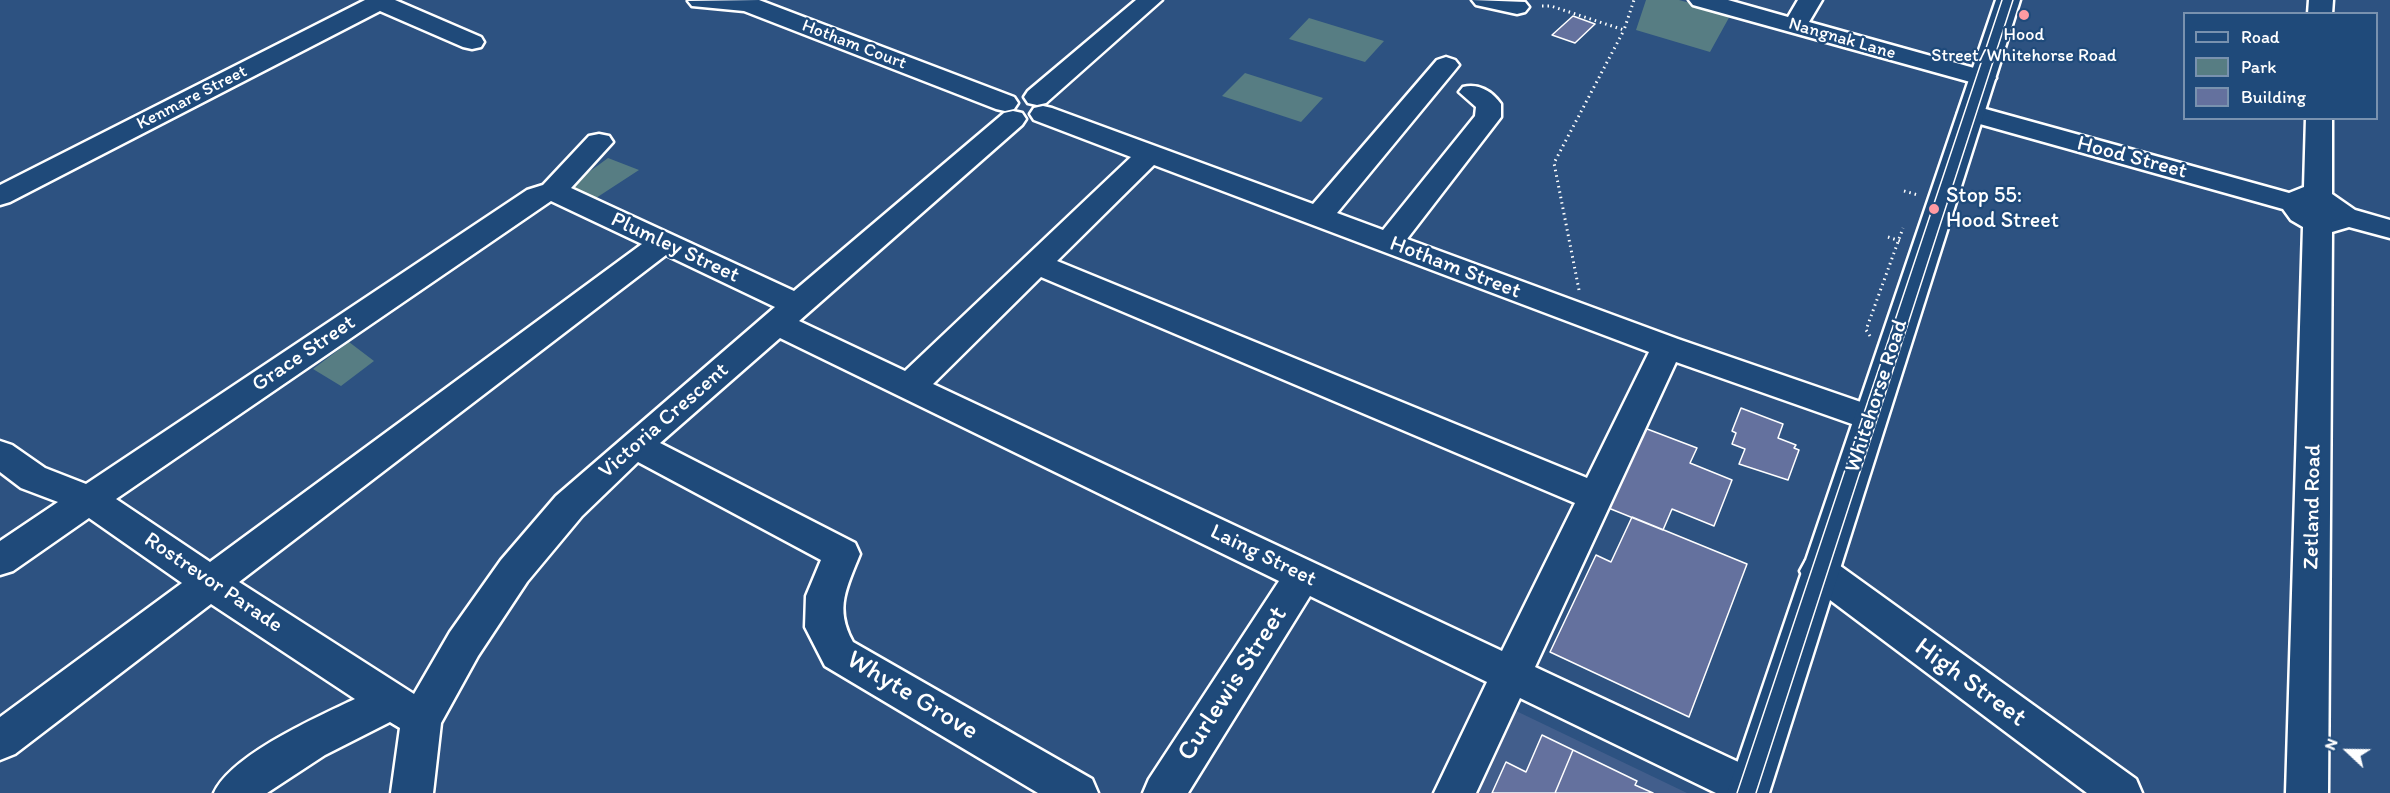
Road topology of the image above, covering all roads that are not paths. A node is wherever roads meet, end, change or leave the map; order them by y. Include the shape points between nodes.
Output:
1 (1150, 0) edge
2 (1484, 0) edge
3 (1701, 0) edge
4 (1809, 0) edge
5 (2008, 0) edge
6 (381, 1) edge
7 (700, 1) edge
8 (1517, 7) road end
9 (1795, 26) junction
10 (472, 42) dead end
11 (1446, 66) dead end
12 (1983, 78) junction
13 (1472, 92) dead end
14 (1040, 105) junction
15 (1009, 111) junction
16 (1971, 113) junction
17 (2319, 120) edge
18 (599, 142) dead end
19 (1150, 154) junction
20 (553, 191) junction
21 (0, 196) edge
22 (2318, 210) junction
23 (1318, 217) junction
24 (2390, 229) edge
25 (663, 243) junction
26 (1389, 243) junction
27 (1036, 263) junction
28 (786, 314) junction
29 (1667, 348) junction
30 (909, 387) junction
31 (1869, 418) junction
32 (635, 445) junction
33 (0, 454) edge
34 (1596, 497) junction
35 (90, 500) junction
36 (0, 560) edge
37 (1819, 571) junction
38 (1303, 575) junction
39 (212, 583) junction
40 (1512, 675) junction
41 (407, 711) junction
42 (0, 741) edge
43 (1748, 790) edge
44 (235, 793) edge
45 (412, 793) edge
46 (1077, 793) edge
47 (1164, 793) edge
48 (1455, 793) edge
49 (2121, 793) edge
50 (2307, 793) edge

1 - 14 street
2 - 8 street
3 - 9 street, Nangnak Lane
4 - 9 street
5 - 12 street, Whitehorse Road
6 - 10 street
6 - 21 street, Kenmare Street
7 - 15 street, Hotham Court via 748,4
9 - 12 street, Nangnak Lane
11 - 23 street
12 - 16 street, Whitehorse Road
13 - 26 street via 1488,104 1488,117
14 - 15 street via 1020,96
14 - 19 street, Hotham Street
15 - 28 street, Victoria Crescent
16 - 22 street, Hood Street
16 - 31 street, Whitehorse Road
17 - 22 street, Zetland Road
18 - 20 street, Grace Street
19 - 23 street, Hotham Street
19 - 27 street
20 - 25 street, Plumley Street
20 - 35 street, Grace Street via 537,196
22 - 24 street, Hood Street
22 - 50 street, Zetland Road
23 - 26 street, Hotham Street
25 - 28 street, Plumley Street
25 - 39 street
26 - 29 street, Hotham Street
27 - 30 street
27 - 34 street
28 - 30 street, Laing Street
28 - 32 street, Victoria Crescent
29 - 31 street, Hotham Street
29 - 34 street
30 - 38 street, Laing Street
31 - 37 street, Whitehorse Road
32 - 41 street, Victoria Crescent via 569,506 514,571 464,644
32 - 46 street, Whyte Grove via 842,554 825,596 824,627 839,654
33 - 35 street, Rostrevor Parade via 33,478
34 - 40 street
35 - 36 street, Grace Street
35 - 39 street, Rostrevor Parade
37 - 43 street, Whitehorse Road
37 - 49 street, High Street
38 - 40 street, Laing Street
38 - 47 street, Curlewis Street
39 - 41 street, Rostrevor Parade
39 - 42 street
40 - 43 street, Laing Street
40 - 48 street
41 - 44 street via 312,741 257,774
41 - 45 street, Victoria Crescent

